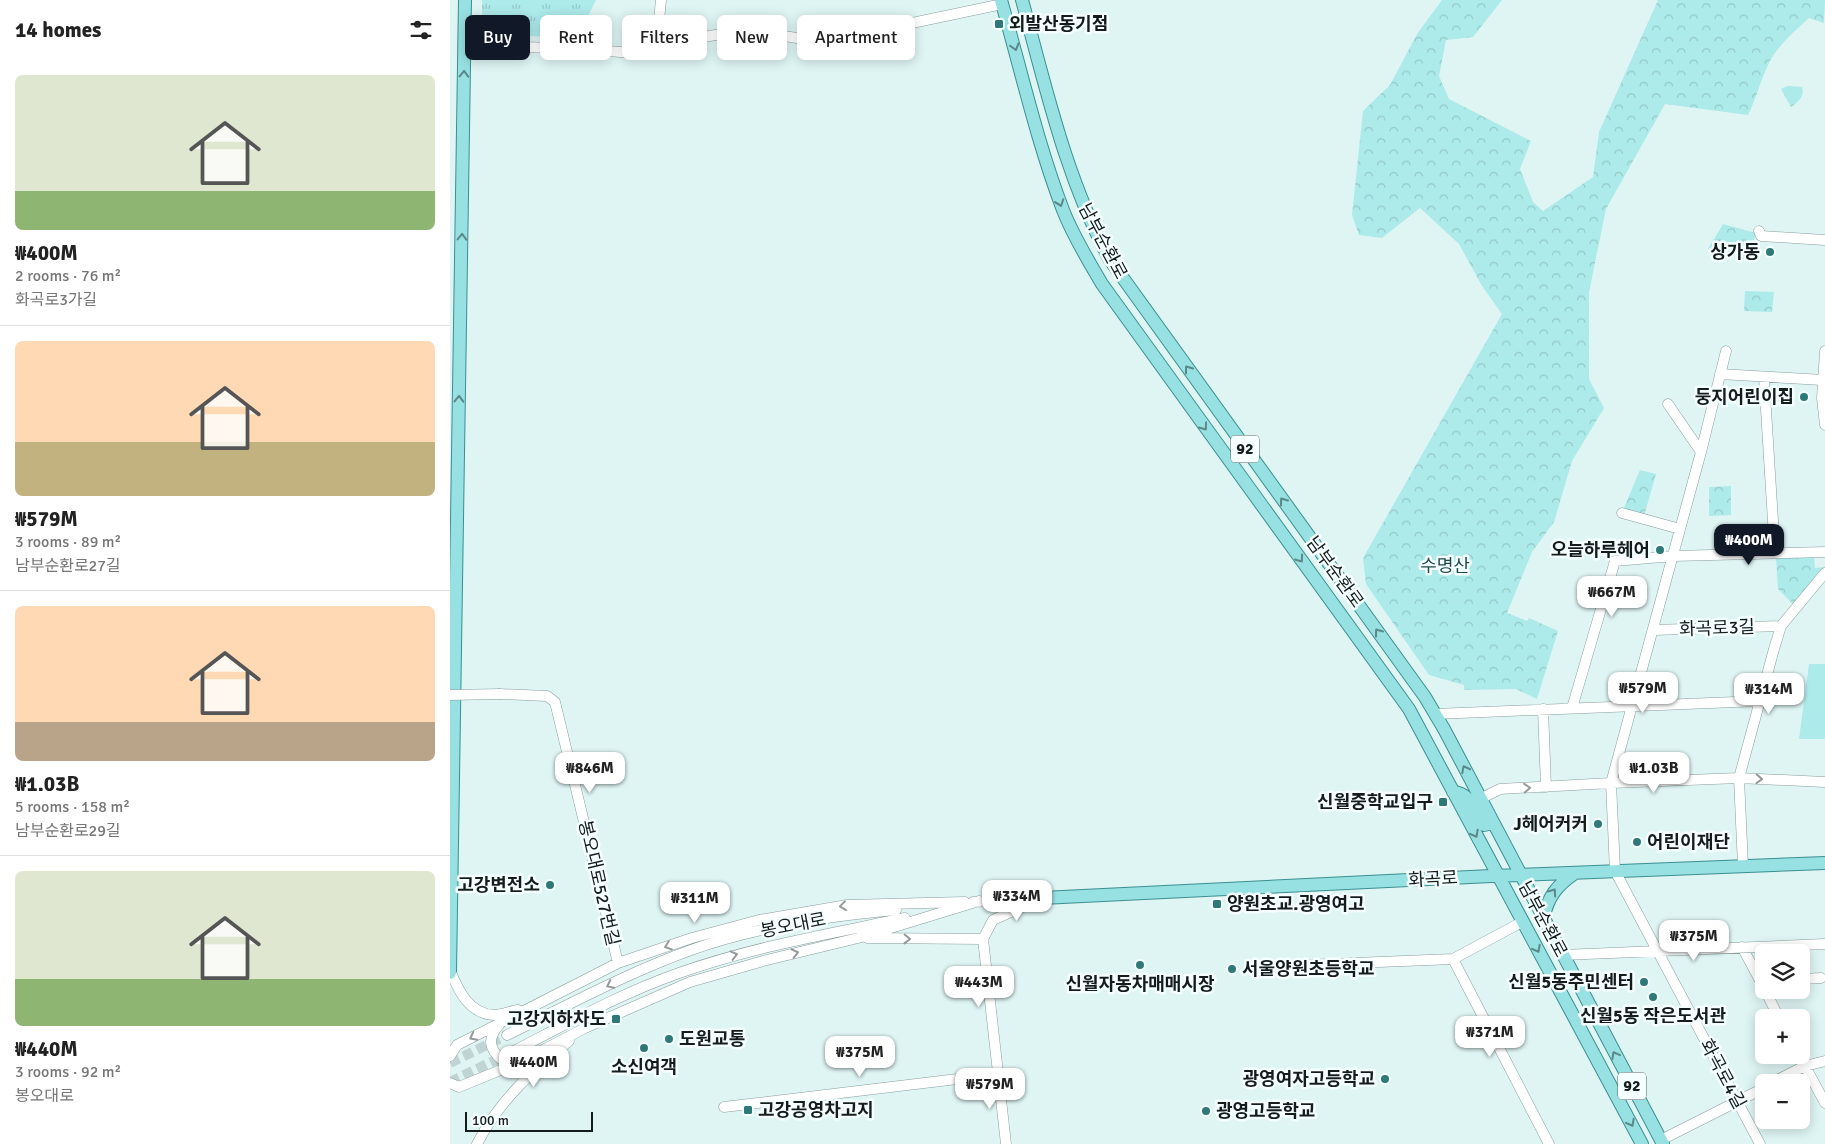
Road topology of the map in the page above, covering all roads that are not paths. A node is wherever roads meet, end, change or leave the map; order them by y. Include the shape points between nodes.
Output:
1 (465, 0) edge
2 (661, 0) edge
3 (1022, 0) edge
4 (1002, 2) edge
5 (465, 15) edge
6 (660, 15) edge
7 (707, 37) edge
8 (465, 45) edge
9 (530, 47) edge
10 (622, 52) edge
11 (1759, 231) dead end
12 (1825, 240) edge
13 (1726, 351) dead end
14 (1825, 351) edge
15 (1720, 374) junction
16 (1764, 378) junction
17 (1823, 380) junction
18 (1668, 404) dead end
19 (1825, 425) edge
20 (1701, 452) junction
21 (1622, 514) dead end
22 (1680, 529) junction
23 (1825, 552) edge
24 (1775, 553) junction
25 (1673, 556) junction
26 (1825, 573) edge
27 (1781, 626) junction
28 (1653, 630) junction
29 (450, 695) edge
30 (1760, 701) junction
31 (1632, 705) junction
32 (1572, 708) junction
33 (1543, 709) junction
34 (1435, 714) junction
35 (1738, 778) junction
36 (1825, 782) edge
37 (1611, 783) junction
38 (1546, 787) junction
39 (1453, 792) junction
40 (1480, 800) junction
41 (1491, 820) junction
42 (1825, 863) edge
43 (1743, 866) junction
44 (1616, 871) junction
45 (1575, 873) junction
46 (1497, 875) junction
47 (1520, 875) junction
48 (1042, 898) junction
49 (979, 902) junction
50 (1543, 919) junction
51 (1523, 925) junction
52 (1552, 937) junction
53 (858, 938) junction
54 (983, 939) junction
55 (1825, 944) edge
56 (1742, 947) junction
57 (1657, 951) junction
58 (1562, 955) junction
59 (1453, 959) junction
60 (618, 964) junction
61 (1306, 965) dead end
62 (450, 971) edge
63 (1755, 972) edge
64 (1821, 978) dead end
65 (1810, 979) edge
66 (531, 1007) junction
67 (502, 1022) junction
68 (585, 1028) junction
69 (508, 1035) tunnel mouth
70 (514, 1051) tunnel mouth
71 (450, 1056) edge
72 (1825, 1061) edge
73 (520, 1062) junction
74 (1805, 1066) junction
75 (999, 1074) junction
76 (1790, 1074) edge
77 (450, 1083) edge
78 (1755, 1092) edge
79 (1737, 1101) junction
80 (1825, 1103) edge
81 (724, 1108) dead end
82 (1662, 1142) edge
83 (477, 1144) edge
84 (1006, 1144) edge
85 (1549, 1144) edge
86 (1642, 1144) edge
87 (1760, 1144) edge

1 - 5 main road
2 - 6 street
34 -> 3 main road, 남부순환로 / 92 via 1110,260 1083,205 1065,156
4 - 7 street, 남부순환로 via 822,42 760,32
4 -> 39 main road, 남부순환로 / 92 via 1051,177 1080,248 1113,300 1409,709
62 -> 8 main road
9 - 10 street, 남부순환로
11 - 12 street via 1761,236
13 - 15 street, 화곡로3길
14 - 17 street
15 - 16 street
15 - 20 street, 화곡로3길
16 - 17 street
16 - 24 street
17 - 19 street
18 - 20 street
20 - 22 street, 화곡로3길
21 - 22 street
22 - 25 street, 화곡로3길
23 - 24 street
24 - 25 street
25 - 28 street, 화곡로3길
25 - 32 street via 1615,561
26 - 27 street
27 - 28 street, 화곡로3길
27 - 30 street
28 - 31 street, 화곡로3길
29 - 60 street, 봉오대로527번길, bridge via 547,696 555,702
30 - 31 street
30 - 35 street
31 - 32 street
31 - 37 street, 화곡로3길
32 - 33 street
33 - 34 street
33 - 38 street
40 -> 34 main road, 남부순환로 / 92
35 -> 36 street
35 - 37 street
35 - 43 street
37 - 38 street
37 - 44 street, 화곡로3길
40 -> 38 street via 1500,790
39 - 41 main road via 1464,795 1471,802 1484,825
39 -> 46 main road, 남부순환로 / 92
40 - 41 main road, 남부순환로 / 92
41 - 47 main road, 남부순환로 / 92
42 - 43 main road, 화곡로
43 - 44 main road, 화곡로
44 - 45 main road, 화곡로
44 - 57 street, 화곡로4길
45 - 47 main road, 화곡로
50 -> 45 main road via 1546,904 1555,888
46 - 47 main road, 화곡로
46 - 48 main road, 화곡로
46 - 51 main road, 남부순환로 / 92
47 - 50 main road, 남부순환로 / 92
48 - 49 street, 봉오대로
48 - 54 street via 994,920
49 - 53 street
49 -> 60 street via 847,905 759,920 692,938
49 -> 69 street, 봉오대로 via 848,914 746,934 691,950 626,977
70 -> 49 street, 봉오대로 via 627,994 730,956
50 - 52 main road, 남부순환로 / 92
51 - 52 main road via 1526,919 1533,917 1546,937
51 - 59 street
51 -> 86 main road, 남부순환로 / 92
52 - 58 main road, 남부순환로 / 92
53 -> 54 street
68 -> 53 street via 690,982
54 - 75 street
55 - 56 street
56 - 57 street
56 - 63 street
57 - 58 street
57 - 79 street, 화곡로4길
82 -> 58 main road, 남부순환로 / 92
59 - 61 street
59 - 85 street
60 - 66 street
62 - 66 street via 467,1003 485,1012 495,1015
64 - 65 street
66 - 67 street
67 -> 71 street via 457,1045
67 - 73 street via 494,1030 491,1049 502,1060
68 - 73 street
68 - 83 street via 517,1086
72 - 74 street
73 - 77 street via 458,1087
74 - 76 street
74 - 80 street
75 - 81 street
75 - 84 street
78 - 79 street
79 - 82 street
79 - 87 street, 화곡로4길

